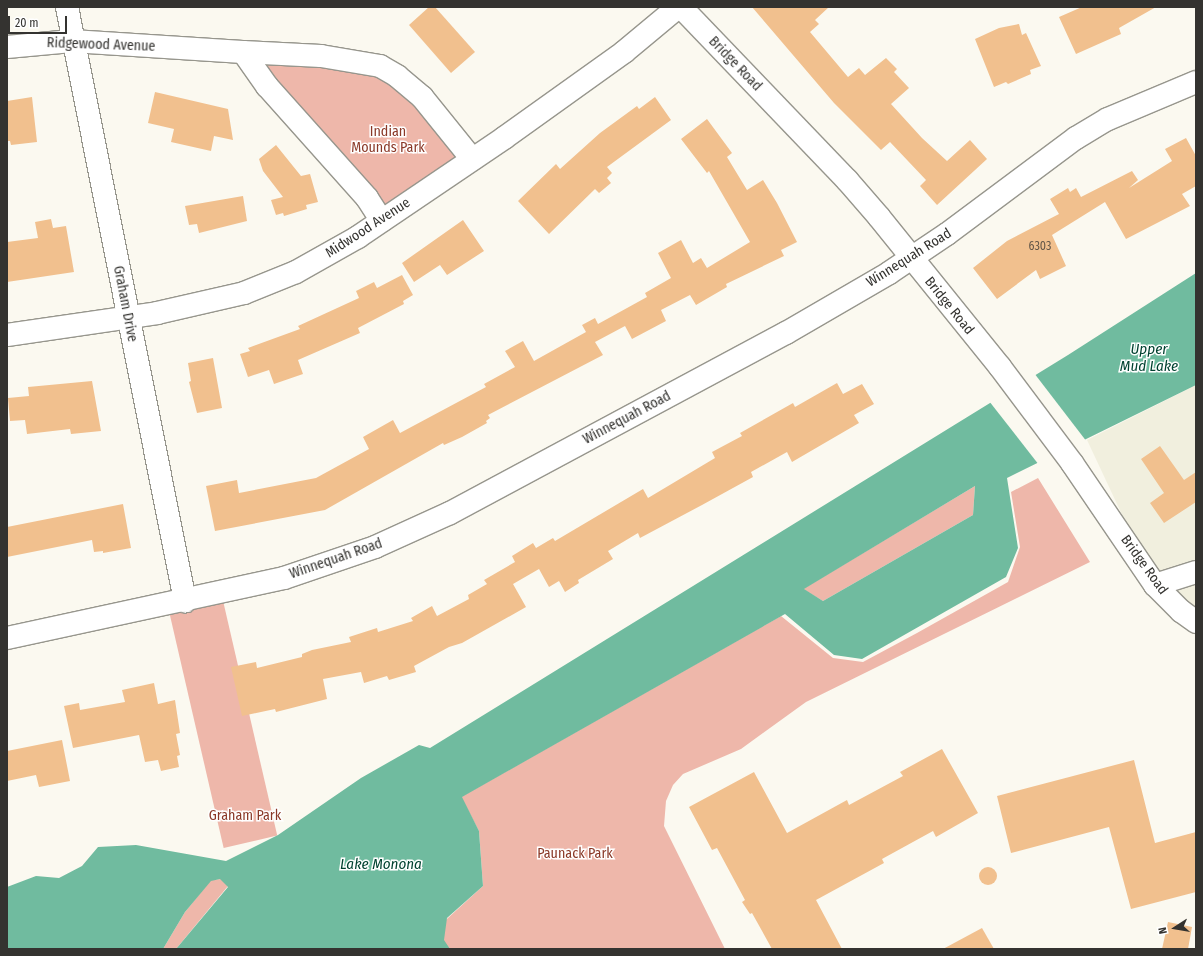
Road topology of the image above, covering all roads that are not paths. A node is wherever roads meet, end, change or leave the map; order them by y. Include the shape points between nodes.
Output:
1 (67, 7) edge
2 (678, 7) edge
3 (681, 7) edge
4 (72, 41) junction
5 (7, 47) edge
6 (243, 52) junction
7 (1196, 82) edge
8 (472, 159) junction
9 (382, 221) junction
10 (910, 257) junction
11 (128, 318) junction
12 (7, 335) edge
13 (1196, 572) edge
14 (1155, 585) junction
15 (185, 601) junction
16 (1196, 622) edge
17 (7, 638) edge

1 - 4 street, Graham Drive
2 - 8 street, Midwood Avenue via 624,52
3 - 10 street, Bridge Road via 847,180
4 - 5 street, Ridgewood Avenue
4 - 6 street, Ridgewood Avenue
4 - 11 street, Graham Drive
6 - 8 street, Ridgewood Avenue via 321,56 380,66 397,76 422,97
6 - 9 street via 268,86 367,198
7 - 10 street, Winnequah Road via 1108,119 1076,138 947,234
8 - 9 street, Midwood Avenue
9 - 11 street, Midwood Avenue via 296,272 244,293
10 - 14 street, Bridge Road via 1000,367 1072,463
10 - 15 street, Winnequah Road via 889,273 786,333 450,513 375,547 291,575
11 - 12 street, Midwood Avenue
11 - 15 street, Graham Drive
13 - 14 street
14 - 16 street, Bridge Road
15 - 17 street, Winnequah Road

